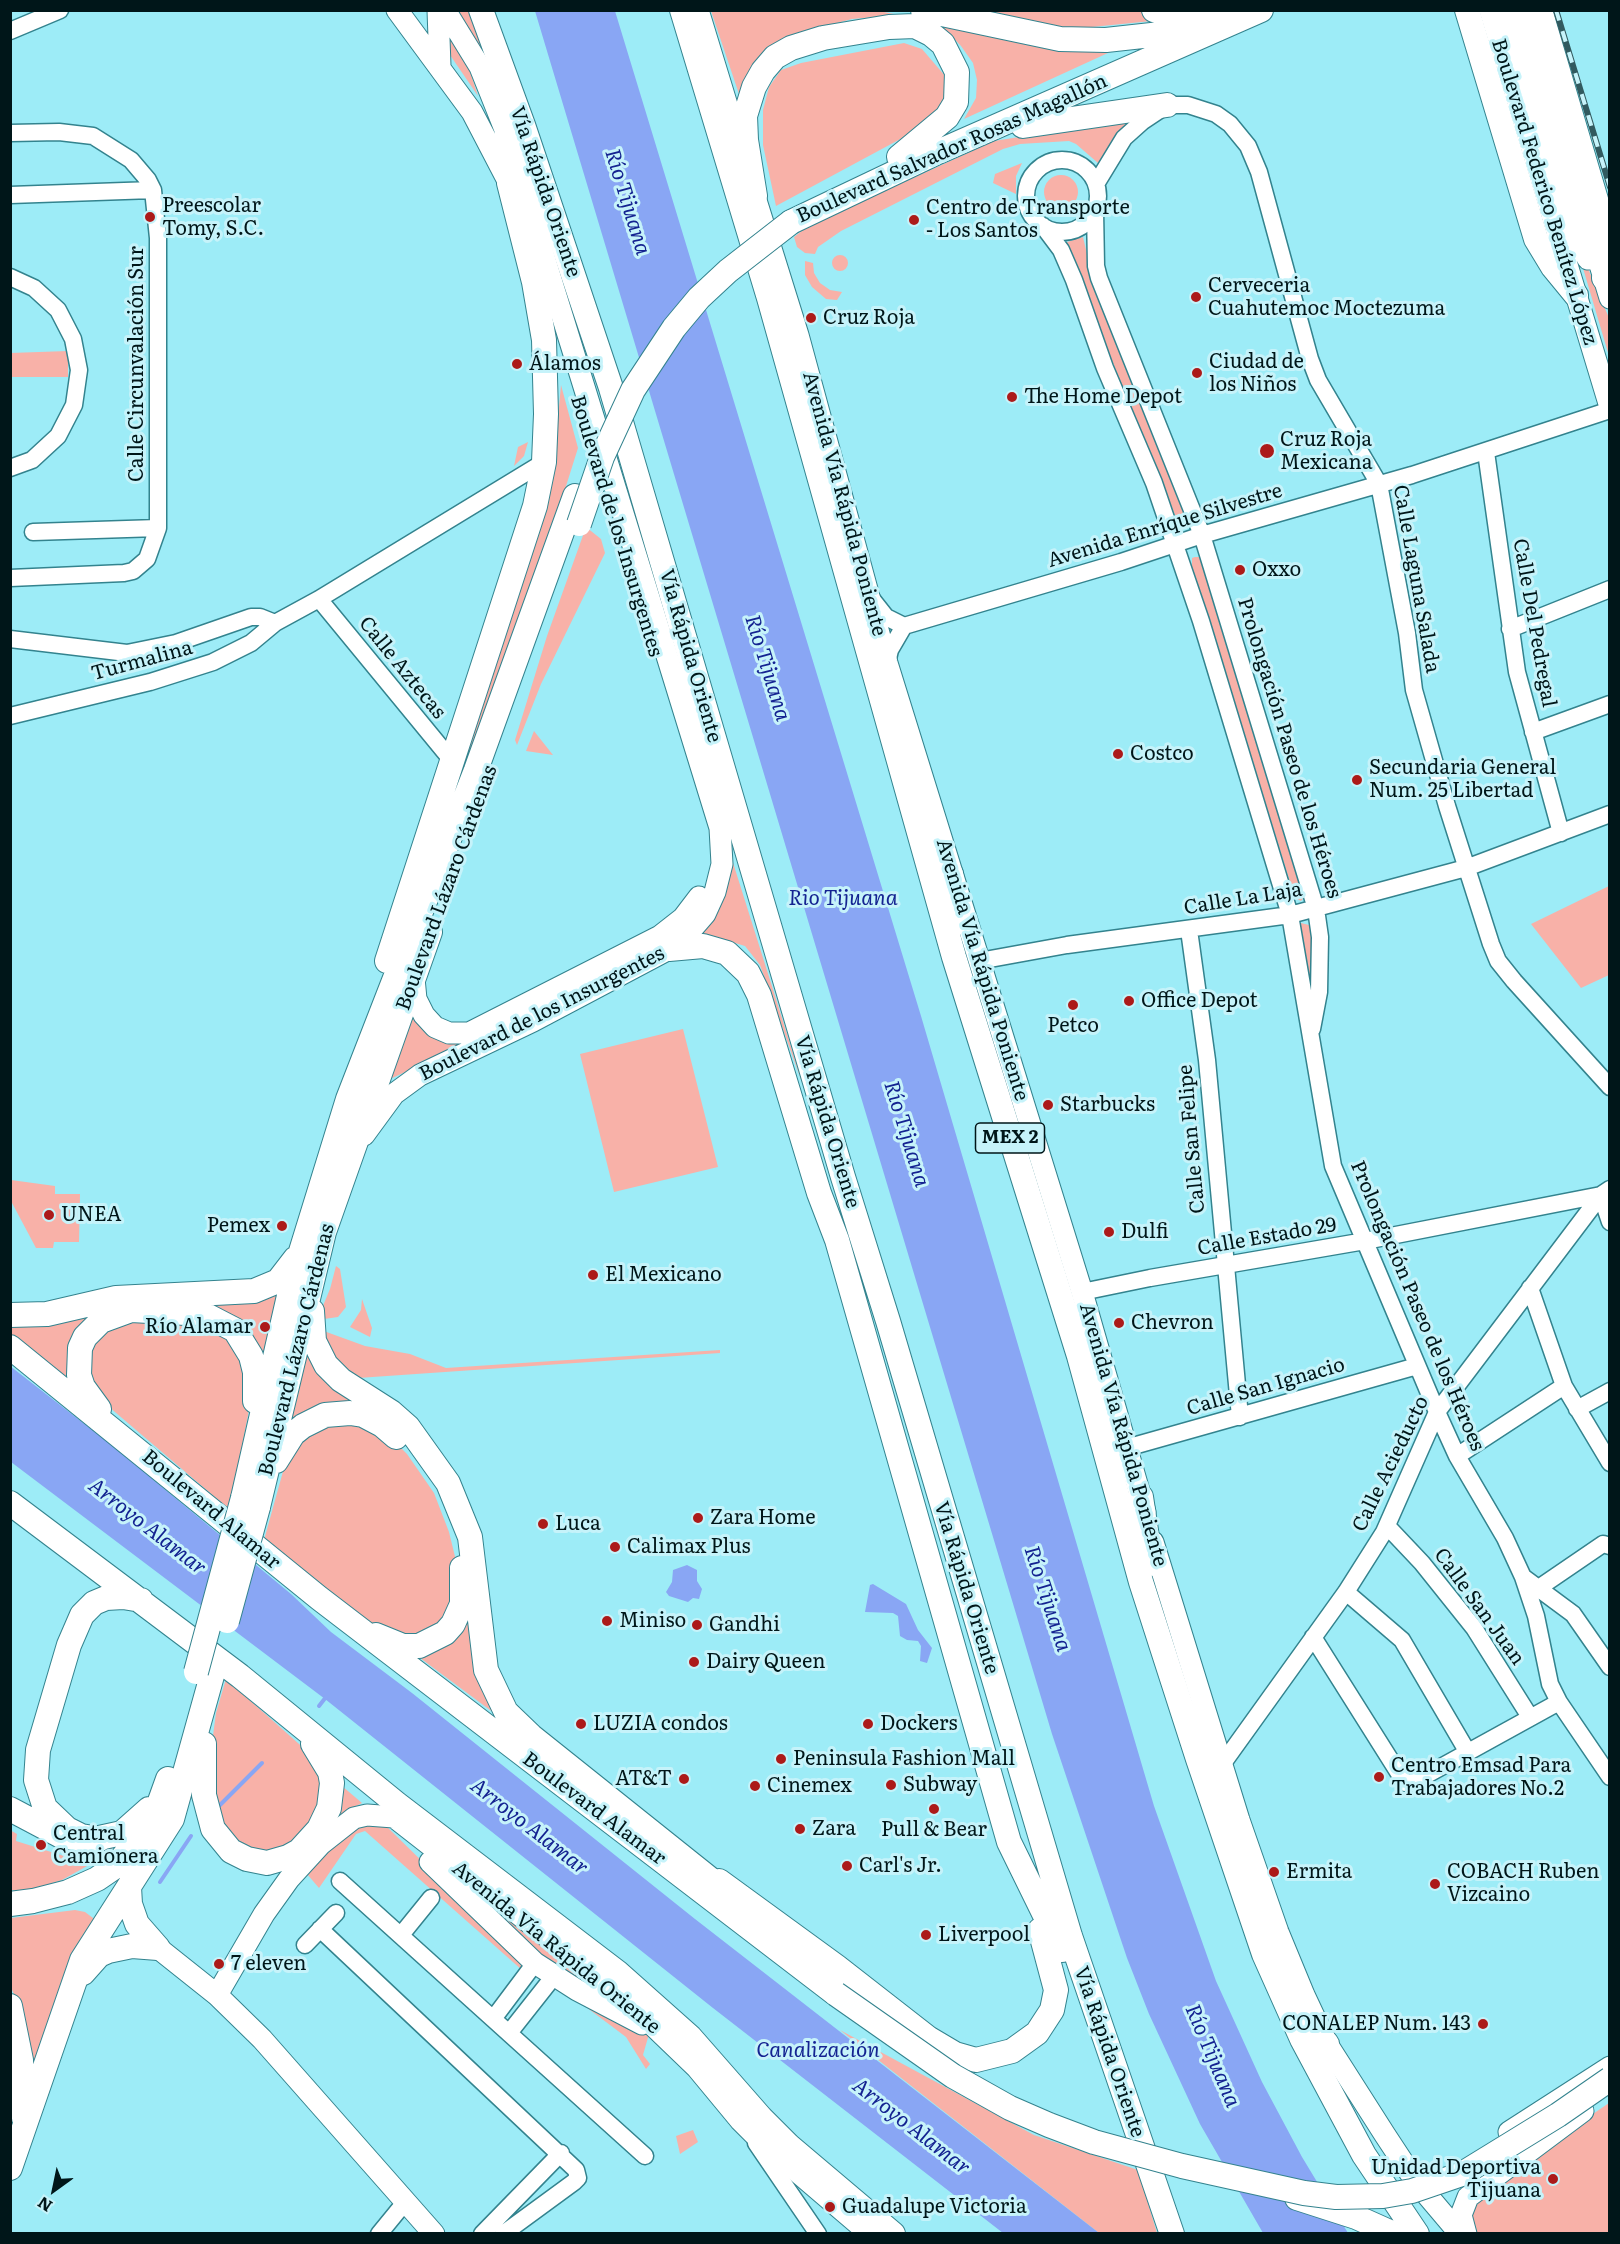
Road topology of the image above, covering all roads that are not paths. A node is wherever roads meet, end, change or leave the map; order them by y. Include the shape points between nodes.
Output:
1 (60, 10) edge
2 (397, 10) edge
3 (438, 10) edge
4 (445, 10) edge
5 (481, 10) edge
6 (682, 10) edge
7 (698, 10) edge
8 (923, 10) edge
9 (1154, 10) edge
10 (1261, 10) edge
11 (1467, 10) edge
12 (1490, 10) edge
13 (1508, 10) edge
14 (1523, 10) edge
15 (1540, 10) edge
16 (1222, 13) edge
17 (10, 31) edge
18 (1179, 32) junction
19 (440, 66) junction
20 (1167, 105) junction
21 (988, 130) junction
22 (10, 133) edge
23 (899, 157) junction
24 (509, 183) junction
25 (1096, 184) junction
26 (153, 190) junction
27 (10, 195) edge
28 (755, 196) junction
29 (1095, 210) junction
30 (789, 216) junction
31 (1043, 226) junction
32 (1610, 247) edge
33 (10, 277) edge
34 (1608, 280) edge
35 (1576, 295) junction
36 (1610, 409) edge
37 (1486, 452) junction
38 (544, 462) junction
39 (10, 468) edge
40 (1379, 484) junction
41 (575, 496) joint
42 (579, 524) joint
43 (158, 528) junction
44 (33, 532) dead end
45 (1202, 535) junction
46 (1176, 543) junction
47 (10, 578) edge
48 (1610, 589) edge
49 (869, 595) junction
50 (319, 599) junction
51 (275, 623) junction
52 (904, 626) junction
53 (1510, 629) junction
54 (10, 639) edge
55 (887, 663) junction
56 (1610, 704) edge
57 (10, 716) edge
58 (1533, 732) junction
59 (453, 762) junction
60 (1610, 814) edge
61 (1561, 833) junction
62 (1466, 868) junction
63 (951, 874) junction
64 (1316, 909) junction
65 (1290, 915) junction
66 (1189, 930) junction
67 (669, 949) junction
68 (979, 961) junction
69 (414, 978) junction
70 (531, 1012) junction
71 (1311, 1033) junction
72 (983, 1048) junction
73 (814, 1082) junction
74 (1610, 1087) edge
75 (348, 1099) junction
76 (348, 1159) junction
77 (1605, 1192) edge
78 (1610, 1222) edge
79 (318, 1223) junction
80 (837, 1240) junction
81 (1365, 1241) junction
82 (1225, 1266) junction
83 (1530, 1288) junction
84 (1082, 1292) junction
85 (10, 1315) edge
86 (10, 1347) edge
87 (1417, 1366) junction
88 (1564, 1386) junction
89 (1610, 1391) edge
90 (1577, 1410) junction
91 (1437, 1412) junction
92 (1240, 1417) junction
93 (127, 1440) junction
94 (1126, 1448) junction
95 (1457, 1456) junction
96 (1610, 1463) edge
97 (251, 1465) junction
98 (1141, 1497) junction
99 (255, 1498) junction
100 (12, 1505) edge
101 (1388, 1526) junction
102 (1610, 1546) edge
103 (1523, 1577) junction
104 (1540, 1587) junction
105 (1346, 1592) junction
106 (319, 1598) junction
107 (141, 1600) junction
108 (1314, 1636) junction
109 (1610, 1667) edge
110 (422, 1679) junction
111 (206, 1680) junction
112 (1174, 1684) junction
113 (1559, 1702) junction
114 (1530, 1717) junction
115 (295, 1720) junction
116 (323, 1744) junction
117 (1467, 1751) junction
118 (173, 1762) junction
119 (1221, 1766) junction
120 (1610, 1777) edge
121 (10, 1809) edge
122 (397, 1820) junction
123 (653, 1832) junction
124 (100, 1839) junction
125 (1009, 1842) junction
126 (690, 1860) junction
127 (340, 1881) dead end
128 (129, 1887) junction
129 (431, 1898) dead end
130 (10, 1904) edge
131 (1248, 1909) junction
132 (336, 1913) dead end
133 (320, 1929) junction
134 (401, 1935) junction
135 (304, 1945) dead end
136 (158, 1948) junction
137 (535, 1963) junction
138 (554, 1977) junction
139 (70, 1990) junction
140 (836, 1994) junction
141 (217, 1995) junction
142 (10, 2006) edge
143 (1096, 2016) junction
144 (493, 2019) junction
145 (509, 2033) junction
146 (668, 2038) junction
147 (1327, 2044) junction
148 (1610, 2067) edge
149 (1610, 2079) edge
150 (1610, 2090) edge
151 (740, 2120) junction
152 (24, 2129) junction
153 (1385, 2135) junction
154 (760, 2140) junction
155 (561, 2153) junction
156 (645, 2156) dead end
157 (10, 2168) edge
158 (1453, 2168) junction
159 (814, 2169) junction
160 (1231, 2178) junction
161 (1468, 2197) junction
162 (406, 2201) junction
163 (379, 2234) edge
164 (434, 2234) edge
165 (482, 2234) edge
166 (503, 2234) edge
167 (818, 2234) edge
168 (870, 2234) edge
169 (876, 2234) edge
170 (894, 2234) edge
171 (1172, 2234) edge
172 (1394, 2234) edge
173 (1417, 2234) edge
174 (1460, 2234) edge
175 (1466, 2234) edge

1 - 17 street
2 - 19 main road, Boulevard de los Insurgentes
3 - 19 main road
4 - 67 main road, Boulevard de los Insurgentes via 480,67 504,127 720,828 722,864 715,892 698,924
5 - 73 highway, Vía Rápida Oriente via 611,388
6 - 72 highway, Avenida Vía Rápida Poniente / MEX 2 via 769,297
7 - 28 main road, Avenida Vía Rápida Poniente
8 - 18 highway via 1060,39 1106,40
9 - 16 highway via 1179,18
10 - 21 highway, Boulevard Salvador Rosas Magallón
11 - 35 highway via 1536,239
12 - 35 main road, Boulevard Federico Benítez López
13 - 34 main road via 1579,244
14 - 34 main road, Boulevard Federico Benítez López
15 - 32 highway
16 - 18 highway, Boulevard Salvador Rosas Magallón
18 - 23 highway, Boulevard Salvador Rosas Magallón
19 - 24 main road, Boulevard de los Insurgentes via 472,111
20 - 21 highway
20 - 25 street via 1124,138
20 - 40 street, Calle Laguna Salada via 1188,105 1215,114 1230,124 1248,146 1318,380
21 - 30 highway, Boulevard Salvador Rosas Magallón
22 - 26 street, Calle Circunvalación Sur via 67,132 93,136 131,160
23 - 28 highway via 947,117 956,102 957,72 943,44 915,26 824,38 775,57 754,87 745,116
23 - 30 highway, Boulevard Salvador Rosas Magallón
24 - 38 highway via 534,282 543,340
24 - 70 main road, Boulevard de los Insurgentes via 692,772 709,848 703,888 683,918 660,936
25 - 29 street
25 - 31 street via 1084,168 1066,160 1045,164 1036,171 1026,202 1030,213
26 - 27 street
26 - 43 street, Calle Circunvalación Sur via 158,238
28 - 49 main road, Avenida Vía Rápida Poniente via 798,335
29 - 31 street via 1073,230
29 - 45 street, Prolongación Paseo de los Héroes via 1096,266 1107,302
30 - 41 highway, Boulevard Salvador Rosas Magallón via 721,259 645,346 603,419
30 - 42 highway, Boulevard Salvador Rosas Magallón, bridge via 699,298 674,328 633,390 602,457
31 - 46 street, Prolongación Paseo de los Héroes via 1070,270
33 - 39 street via 34,288 58,310 73,339 79,370 74,405 58,436 32,460
35 - 36 main road, Boulevard Federico Benítez López
36 - 37 street, Avenida Enríque Silvestre
37 - 40 street, Avenida Enríque Silvestre
37 - 53 street, Calle Del Pedregal
38 - 50 street, Turmalina
38 - 59 highway via 535,506
40 - 45 street, Avenida Enríque Silvestre
40 - 62 street, Calle Laguna Salada via 1414,690
41 - 75 highway, Boulevard Lázaro Cárdenas via 476,770
42 - 69 highway, Boulevard Lázaro Cárdenas
43 - 44 street
43 - 47 street, Calle Circunvalación Sur via 147,559 133,571
45 - 46 street, Avenida Enríque Silvestre
45 - 64 street, Prolongación Paseo de los Héroes
46 - 52 street, Avenida Enríque Silvestre
46 - 65 street, Prolongación Paseo de los Héroes
48 - 53 street
49 - 52 street via 886,616
49 - 55 main road, Avenida Vía Rápida Poniente
50 - 51 street, Turmalina
50 - 59 street, Calle Aztecas
51 - 54 street via 251,617 176,643 127,652
51 - 57 street, Turmalina via 250,643 191,671
52 - 55 street
53 - 58 street, Calle Del Pedregal via 1521,693
55 - 63 main road, Avenida Vía Rápida Poniente
56 - 58 street
58 - 61 street, Calle Del Pedregal
59 - 75 highway via 391,945
60 - 61 street, Calle La Laja
61 - 62 street, Calle La Laja
62 - 64 street, Calle La Laja
62 - 74 street, Calle Laguna Salada via 1498,961
63 - 68 main road, Avenida Vía Rápida Poniente
63 - 72 highway
64 - 65 street, Calle La Laja
64 - 71 street, Prolongación Paseo de los Héroes via 1319,992
65 - 66 street, Calle La Laja
65 - 71 street, Prolongación Paseo de los Héroes
66 - 68 street, Calle La Laja
66 - 82 street, Calle San Felipe via 1207,1060
67 - 70 main road, Boulevard de los Insurgentes
67 - 80 highway via 690,945 713,947 727,953 748,973 759,995
68 - 84 main road, Avenida Vía Rápida Poniente
69 - 70 main road, Boulevard de los Insurgentes via 416,999 424,1015 435,1027 449,1033 470,1033
69 - 76 highway, Boulevard Lázaro Cárdenas
70 - 76 main road, Boulevard de los Insurgentes via 404,1086 386,1103
71 - 81 street, Prolongación Paseo de los Héroes via 1330,1157
72 - 112 highway, Avenida Vía Rápida Poniente / MEX 2 via 1079,1356 1143,1590
73 - 80 highway
73 - 143 highway, Vía Rápida Oriente
75 - 79 highway, Boulevard Lázaro Cárdenas
76 - 79 highway, Boulevard Lázaro Cárdenas
77 - 78 street
77 - 81 street, Calle Estado 29
77 - 83 street, Calle Acieducto
79 - 85 highway via 290,1268 267,1288 116,1298 47,1314
79 - 97 highway, Boulevard Lázaro Cárdenas via 294,1274
79 - 99 highway, Boulevard Lázaro Cárdenas
79 - 123 highway via 311,1330 316,1349 341,1380 392,1412 408,1427 448,1483 470,1537 486,1670 506,1712
80 - 125 highway
81 - 82 street, Calle Estado 29
81 - 87 street, Prolongación Paseo de los Héroes
82 - 84 street, Calle Estado 29
82 - 92 street, Calle San Felipe
83 - 88 street
83 - 91 street, Calle Acieducto
84 - 94 main road, Avenida Vía Rápida Poniente
86 - 93 highway, Boulevard Alamar
87 - 91 street, Prolongación Paseo de los Héroes
87 - 92 street, Calle San Ignacio
88 - 90 street
88 - 95 street
89 - 90 street
90 - 96 street
91 - 95 street, Prolongación Paseo de los Héroes
91 - 101 street, Calle Acieducto
92 - 94 street, Calle San Ignacio
93 - 97 highway via 83,1387 78,1358 85,1337 101,1321 131,1310 204,1314 234,1330 251,1356 256,1390
93 - 106 highway, Boulevard Alamar
94 - 98 main road, Avenida Vía Rápida Poniente
95 - 103 street, Prolongación Paseo de los Héroes
97 - 99 highway, Boulevard Lázaro Cárdenas
98 - 112 highway
98 - 119 main road, Avenida Vía Rápida Poniente
99 - 106 highway via 293,1434 325,1415 350,1413 371,1419 392,1433 421,1467 441,1502 458,1552 463,1591 459,1614 445,1633 419,1646 403,1646 387,1641
99 - 111 highway, Boulevard Lázaro Cárdenas, bridge
100 - 107 highway
101 - 105 street, Calle Acieducto
101 - 114 street, Calle San Juan via 1474,1628
102 - 104 street via 1602,1544
103 - 104 street
103 - 113 street, Prolongación Paseo de los Héroes via 1536,1616 1545,1667
104 - 109 street via 1573,1614
105 - 108 street, Calle Acieducto
105 - 117 street via 1402,1640
106 - 110 highway, Boulevard Alamar
107 - 115 highway
107 - 124 highway via 106,1598 82,1615 69,1645 38,1750 36,1780 45,1808 67,1829
108 - 117 street via 1403,1782 1412,1783
108 - 119 street, Calle Acieducto
110 - 123 highway via 509,1732
110 - 140 highway, Boulevard Alamar
111 - 115 highway via 203,1773 207,1812 224,1844 258,1863 277,1861 299,1851 319,1829 329,1808 330,1772
111 - 118 highway, Boulevard Lázaro Cárdenas
111 - 128 highway, Boulevard Lázaro Cárdenas via 172,1819
112 - 131 highway, Avenida Vía Rápida Poniente / MEX 2
113 - 114 street
113 - 120 street, Prolongación Paseo de los Héroes
114 - 117 street
115 - 116 highway
116 - 122 highway via 342,1768
116 - 159 highway via 657,2005 761,2118
118 - 124 highway via 162,1789 141,1819 122,1833
118 - 130 highway, Boulevard Lázaro Cárdenas via 154,1818 116,1866 68,1892
119 - 147 main road, Avenida Vía Rápida Poniente via 1278,1932
121 - 124 highway via 61,1836
122 - 137 main road via 423,1855
122 - 141 main road via 367,1815 354,1818 321,1844 269,1905
122 - 146 main road, Avenida Vía Rápida Oriente via 618,1992
123 - 126 highway
125 - 126 highway via 1046,1947 1056,1990 1052,2010 1037,2033 1012,2051 976,2060 954,2054 928,2038
125 - 143 highway
126 - 140 highway via 794,1951
127 - 134 street
128 - 136 highway via 137,1924
128 - 139 highway, Boulevard Lázaro Cárdenas via 89,1949
129 - 134 street
131 - 147 highway via 1263,1930 1313,2027
131 - 173 highway, Avenida Vía Rápida Poniente / MEX 2 via 1282,1996 1340,2112
132 - 133 street
133 - 135 street
133 - 155 street
134 - 144 street
136 - 139 highway via 132,1946 108,1951 92,1962
136 - 141 main road
137 - 138 main road
137 - 144 street
138 - 145 street
138 - 146 main road
139 - 152 highway, Boulevard Lázaro Cárdenas
140 - 160 highway, Boulevard Alamar, bridge via 953,2076 1010,2108 1094,2142
141 - 162 main road via 262,2039
142 - 152 highway via 21,2060
143 - 171 highway, Vía Rápida Oriente
144 - 145 street
145 - 156 street
146 - 151 main road, Avenida Vía Rápida Oriente
147 - 153 main road, Avenida Vía Rápida Poniente
148 - 158 main road
149 - 160 highway, bridge via 1475,2167 1412,2191 1375,2197 1336,2197
150 - 161 main road
151 - 154 main road, Avenida Vía Rápida Oriente
151 - 167 street
152 - 157 highway, Boulevard Lázaro Cárdenas
153 - 158 main road via 1424,2171 1438,2174
153 - 174 main road, Avenida Vía Rápida Poniente via 1416,2182
154 - 159 highway
154 - 168 main road, Avenida Vía Rápida Oriente
155 - 165 street
155 - 166 street via 578,2178
158 - 161 main road via 1443,2179 1441,2192 1451,2199
159 - 169 highway
159 - 170 highway
160 - 172 highway, bridge via 1356,2217
161 - 175 main road via 1461,2215
162 - 163 street
162 - 164 main road

